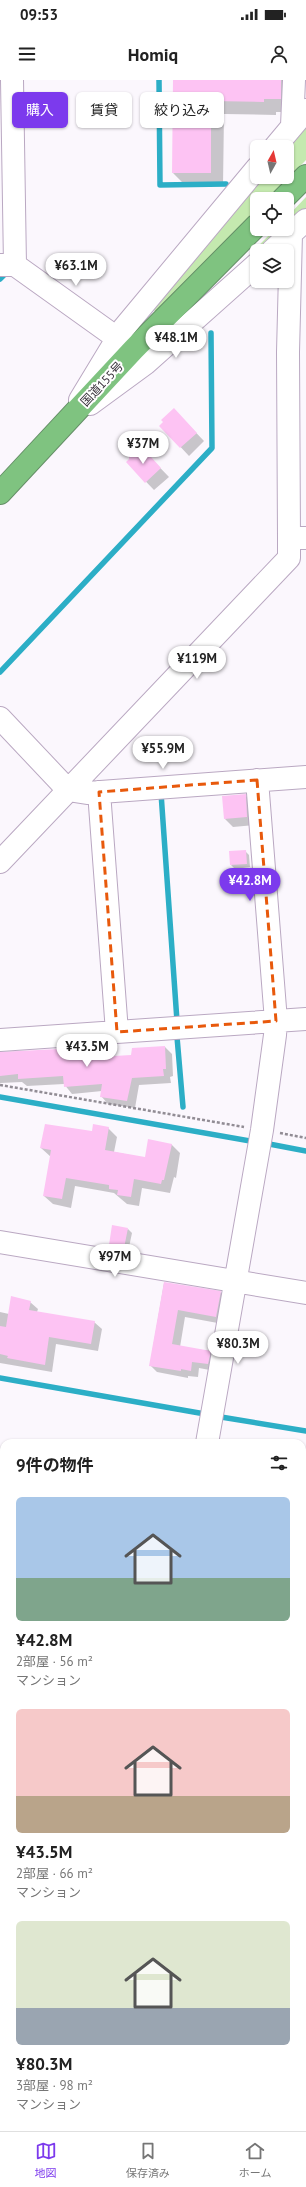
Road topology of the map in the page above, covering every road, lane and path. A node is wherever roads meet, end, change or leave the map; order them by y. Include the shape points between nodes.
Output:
1 (12, 80) edge
2 (294, 80) edge
3 (306, 110) edge
4 (292, 126) junction
5 (281, 140) edge
6 (250, 176) edge
7 (306, 176) edge
8 (290, 192) edge
9 (298, 227) edge
10 (250, 232) edge
11 (280, 244) edge
12 (8, 265) edge
13 (250, 270) edge
14 (117, 338) junction
15 (67, 422) junction
16 (0, 493) edge
17 (298, 538) edge
18 (0, 718) edge
19 (306, 777) edge
20 (257, 780) junction
21 (68, 790) junction
22 (100, 792) junction
23 (0, 862) edge
24 (306, 1019) edge
25 (276, 1021) junction
26 (117, 1032) junction
27 (0, 1040) edge
28 (0, 1085) edge
29 (306, 1138) edge
30 (260, 1141) junction
31 (0, 1242) edge
32 (236, 1281) junction
33 (306, 1293) edge
34 (207, 1439) edge

1 - 12 street
2 - 4 street
3 - 4 street
4 - 5 street
6 - 14 street
7 - 8 highway
9 - 11 street
9 - 17 street via 288,352
10 - 15 highway, 国道155号
12 - 14 street
13 - 15 street via 146,363
14 - 15 street
15 - 16 highway, 国道155号
17 - 21 street via 289,558
18 - 21 street
19 - 20 street
20 - 22 street
20 - 25 street
21 - 22 street
21 - 23 street
22 - 26 street
24 - 25 street
25 - 26 street
25 - 30 street
26 - 27 street
28 - 30 path
29 - 30 path
30 - 32 street
31 - 32 street
32 - 33 street
32 - 34 street

